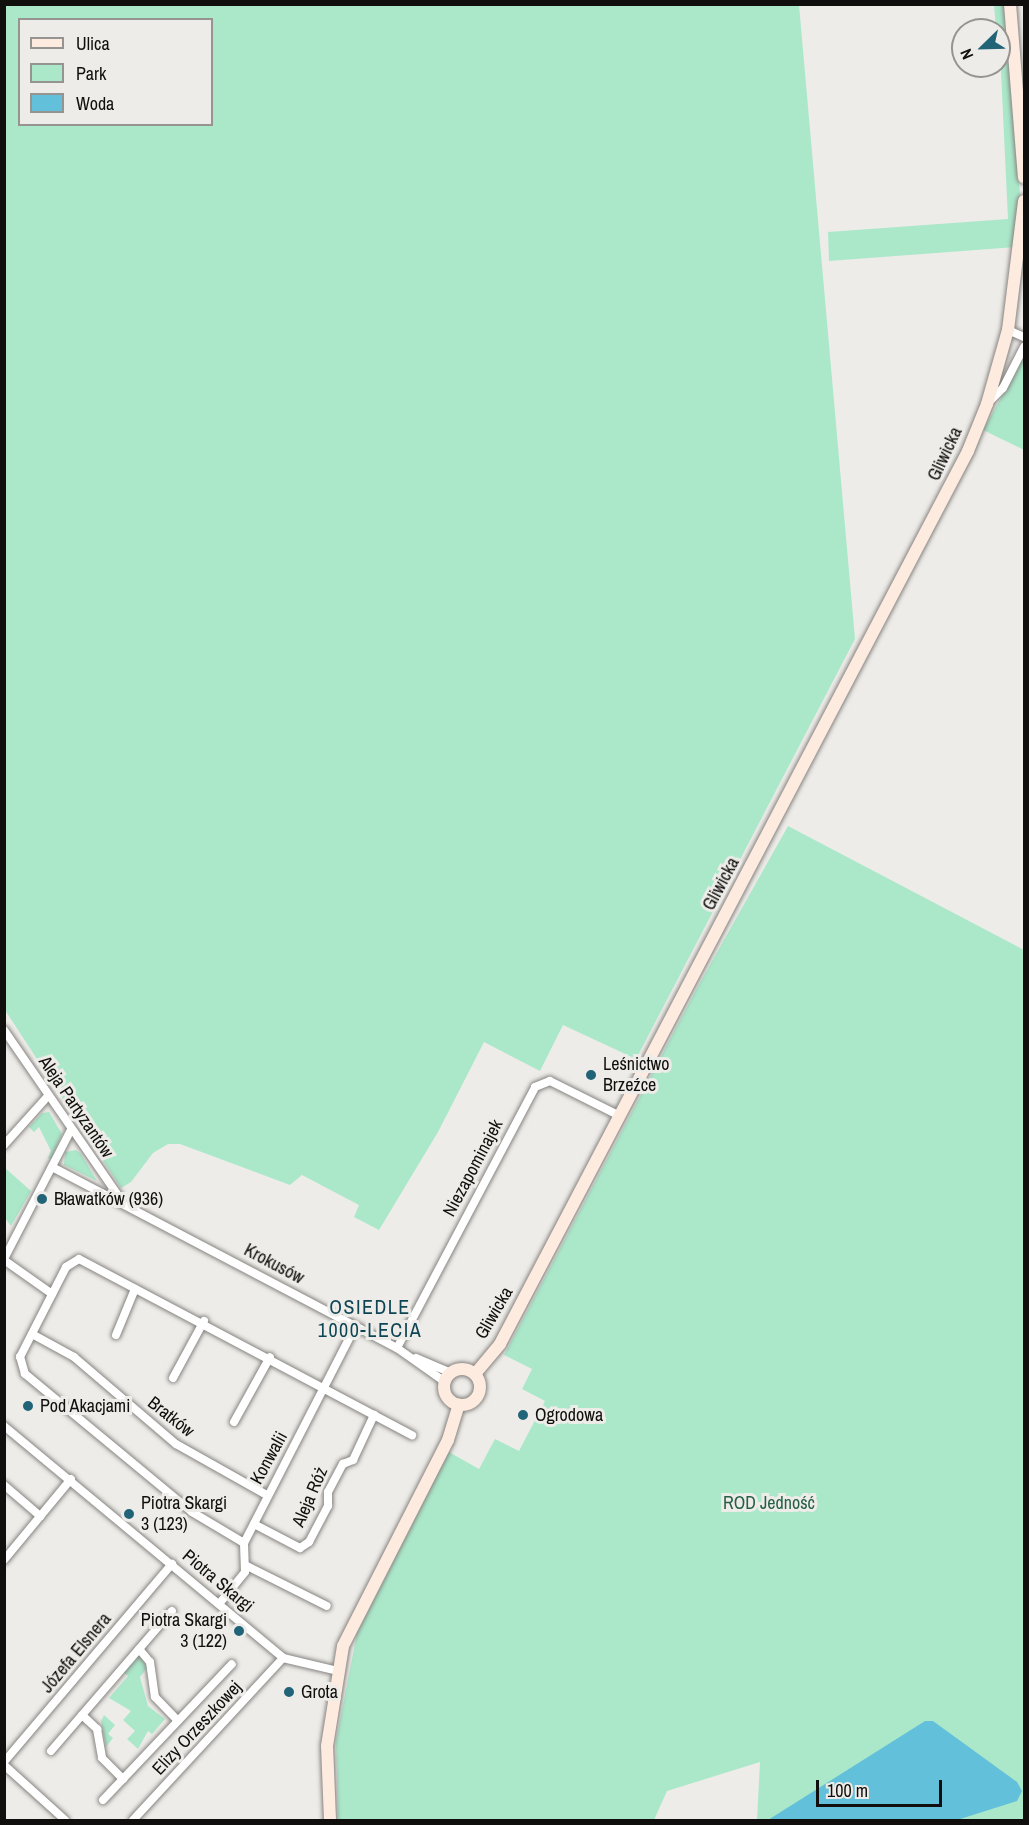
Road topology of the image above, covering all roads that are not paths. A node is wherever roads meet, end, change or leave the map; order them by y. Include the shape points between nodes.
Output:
1 (1010, 4) edge
2 (1024, 177) edge
3 (1024, 201) edge
4 (1008, 330) junction
5 (1024, 337) edge
6 (1024, 347) edge
7 (987, 404) junction
8 (4, 1030) edge
9 (48, 1096) junction
10 (620, 1116) junction
11 (70, 1130) junction
12 (4, 1145) edge
13 (52, 1167) junction
14 (122, 1201) junction
15 (4, 1259) edge
16 (135, 1289) junction
17 (52, 1294) junction
18 (204, 1321) junction
19 (355, 1327) junction
20 (32, 1334) junction
21 (116, 1335) dead end
22 (397, 1348) junction
23 (270, 1357) junction
24 (475, 1374) junction
25 (173, 1378) dead end
26 (448, 1378) junction
27 (327, 1386) junction
28 (459, 1405) junction
29 (374, 1415) junction
30 (234, 1422) dead end
31 (4, 1426) edge
32 (412, 1435) dead end
33 (71, 1479) junction
34 (4, 1485) edge
35 (267, 1495) junction
36 (40, 1516) junction
37 (254, 1524) junction
38 (244, 1544) junction
39 (4, 1560) edge
40 (172, 1564) junction
41 (247, 1566) junction
42 (219, 1604) junction
43 (327, 1606) dead end
44 (172, 1611) dead end
45 (139, 1649) junction
46 (283, 1658) junction
47 (232, 1664) dead end
48 (338, 1671) junction
49 (82, 1714) junction
50 (178, 1721) junction
51 (51, 1751) dead end
52 (4, 1764) edge
53 (123, 1779) junction
54 (103, 1800) dead end
55 (64, 1821) edge
56 (133, 1821) edge
57 (330, 1821) edge

1 - 2 main road
3 - 4 main road, Gliwicka via 1020,261
4 - 5 street
4 - 7 main road, Gliwicka
6 - 7 street, Gliwicka via 1003,388
7 - 10 main road, Gliwicka via 934,517
8 - 9 street, Aleja Partyzantów
9 - 11 street, Aleja Partyzantów
9 - 12 street
10 - 22 street, Niezapominajek via 550,1082 535,1087
10 - 24 main road, Gliwicka via 500,1344
11 - 13 street
11 - 14 street, Aleja Partyzantów
13 - 14 street, Krokusów
13 - 15 street
14 - 19 street, Krokusów
15 - 17 street
16 - 17 street via 79,1259 66,1267
16 - 18 street
16 - 21 street
17 - 20 street
18 - 23 street
18 - 25 street
19 - 22 street, Krokusów
19 - 27 street, Konwalii
20 - 35 street, Bratków via 74,1357 176,1444
20 - 38 street via 20,1357 25,1374 192,1512
22 - 26 street, Krokusów
23 - 27 street
23 - 30 street
24 - 26 main road via 464,1369
24 - 28 main road via 480,1386 478,1397 470,1404
26 - 28 main road via 447,1397
27 - 29 street
27 - 35 street, Konwalii
28 - 48 main road via 448,1440 350,1630
29 - 32 street
29 - 37 street, Aleja Róż via 353,1460 343,1464 328,1491 328,1506 309,1542 300,1548
31 - 33 street, Piotra Skargi
33 - 36 street
33 - 40 street, Piotra Skargi
34 - 36 street
35 - 37 street, Konwalii
36 - 39 street
37 - 38 street, Konwalii
38 - 41 street
40 - 42 street, Piotra Skargi
40 - 52 street, Józefa Elsnera
41 - 42 street
41 - 43 street
42 - 46 street, Piotra Skargi
44 - 45 street
45 - 49 street
45 - 50 street, Elizy Orzeszkowej via 150,1662 155,1697
46 - 48 street, Piotra Skargi
46 - 56 street, Elizy Orzeszkowej
47 - 50 street, Elizy Orzeszkowej
48 - 57 main road via 327,1746
49 - 51 street
49 - 53 street via 96,1729 102,1758
50 - 53 street, Elizy Orzeszkowej
52 - 55 street
53 - 54 street, Elizy Orzeszkowej

